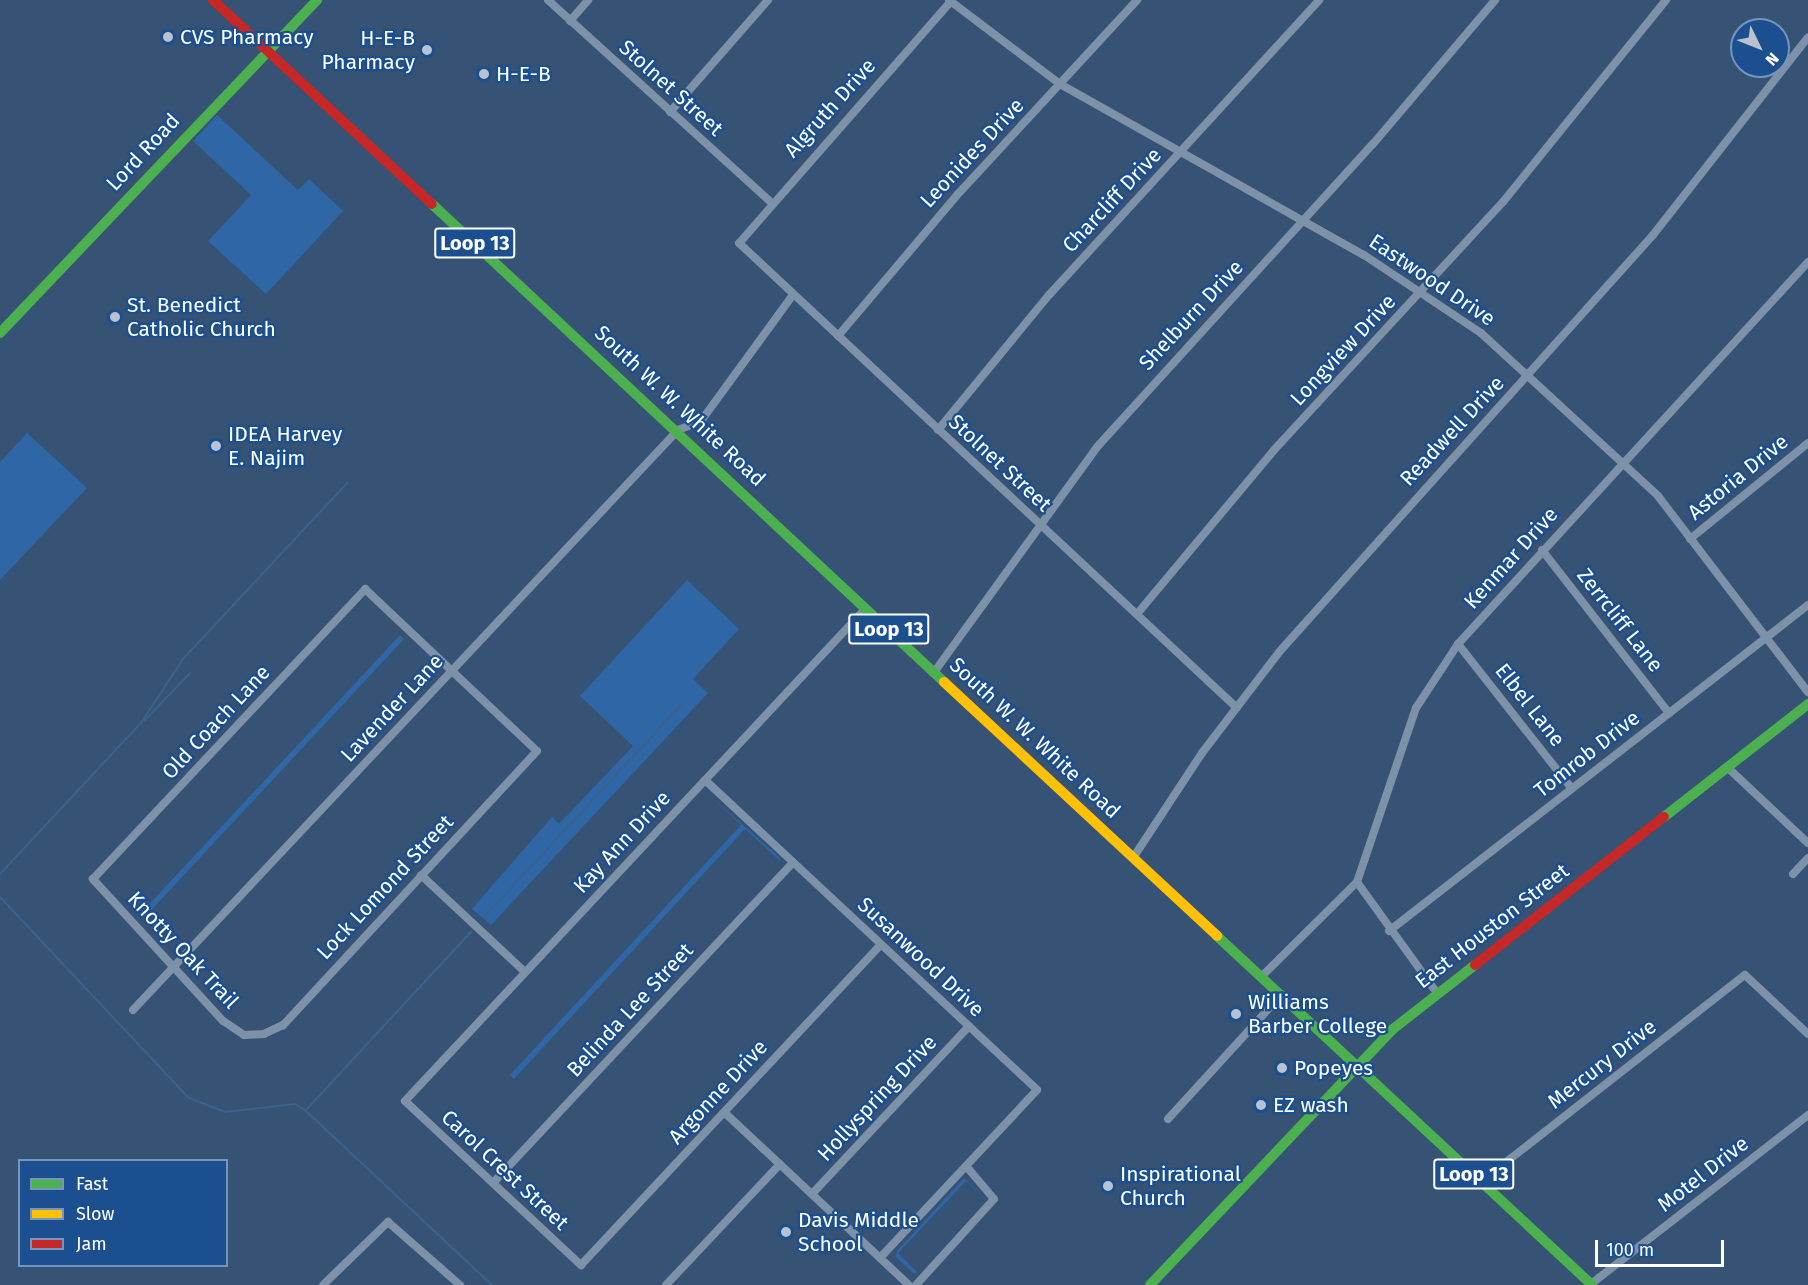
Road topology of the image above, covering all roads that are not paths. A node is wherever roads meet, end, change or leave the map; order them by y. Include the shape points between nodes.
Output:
1 (213, 0) edge
2 (317, 0) edge
3 (548, 0) edge
4 (588, 0) edge
5 (768, 0) edge
6 (1137, 0) edge
7 (1319, 0) edge
8 (1496, 0) edge
9 (1666, 0) edge
10 (950, 1) edge
11 (570, 21) junction
12 (1808, 36) edge
13 (269, 49) junction
14 (1060, 84) junction
15 (670, 112) junction
16 (1180, 153) junction
17 (771, 202) junction
18 (1303, 220) junction
19 (739, 243) joint
20 (1808, 262) edge
21 (1422, 291) junction
22 (794, 295) junction
23 (0, 333) edge
24 (838, 336) junction
25 (1529, 375) junction
26 (678, 430) junction
27 (938, 430) junction
28 (1808, 443) edge
29 (1624, 463) junction
30 (1038, 523) junction
31 (1690, 539) junction
32 (1542, 550) junction
33 (1808, 604) edge
34 (866, 608) junction
35 (1137, 615) junction
36 (1766, 637) junction
37 (1458, 644) junction
38 (452, 671) junction
39 (935, 671) junction
40 (1808, 692) edge
41 (1808, 704) edge
42 (1237, 708) junction
43 (1669, 712) junction
44 (1727, 767) junction
45 (705, 780) junction
46 (1572, 789) junction
47 (1808, 843) edge
48 (1134, 858) junction
49 (1808, 858) edge
50 (793, 862) junction
51 (1793, 874) dead end
52 (421, 875) junction
53 (93, 879) joint
54 (1357, 882) junction
55 (1389, 931) junction
56 (881, 944) junction
57 (174, 966) junction
58 (525, 972) junction
59 (1262, 976) junction
60 (1437, 993) junction
61 (1282, 994) junction
62 (133, 1010) dead end
63 (969, 1026) junction
64 (1807, 1031) edge
65 (253, 1036) joint
66 (1356, 1063) junction
67 (405, 1101) joint
68 (724, 1112) junction
69 (1808, 1115) edge
70 (1168, 1119) dead end
71 (780, 1164) junction
72 (966, 1166) junction
73 (1482, 1181) junction
74 (493, 1183) junction
75 (812, 1194) junction
76 (880, 1258) junction
77 (581, 1265) joint
78 (323, 1285) edge
79 (460, 1285) edge
80 (666, 1285) edge
81 (909, 1285) edge
82 (916, 1285) edge
83 (1150, 1285) edge
84 (1592, 1285) edge

1 - 13 main road, South W. W. White Road / Loop 13
2 - 13 main road, Lord Road
3 - 11 street, Stolnet Street
4 - 11 street
5 - 15 street
6 - 14 street, Leonides Drive
7 - 16 street, Charcliff Drive
8 - 18 street, Shelburn Drive
9 - 21 street, Longview Drive via 1560,136
10 - 14 street, Eastwood Drive
10 - 17 street, Algruth Drive
11 - 15 street, Stolnet Street
12 - 25 street, Readwell Drive via 1653,235
13 - 23 main road, Lord Road
13 - 26 main road, South W. W. White Road / Loop 13
14 - 16 street, Eastwood Drive
14 - 24 street, Leonides Drive
15 - 17 street, Stolnet Street
16 - 18 street, Eastwood Drive
16 - 27 street, Charcliff Drive via 1016,333
17 - 19 street, Algruth Drive
18 - 21 street, Eastwood Drive
18 - 30 street, Shelburn Drive via 1132,406
19 - 22 street, Stolnet Street
20 - 29 street, Kenmar Drive
21 - 25 street, Eastwood Drive
21 - 35 street, Longview Drive via 1274,450
22 - 24 street, Stolnet Street
22 - 26 street via 701,421
24 - 27 street, Stolnet Street
25 - 29 street, Eastwood Drive
25 - 42 street, Readwell Drive via 1321,602
26 - 34 main road, South W. W. White Road / Loop 13
26 - 38 street, Lavender Lane
27 - 30 street, Stolnet Street
28 - 31 street, Astoria Drive
29 - 31 street, Eastwood Drive via 1658,496
29 - 32 street, Kenmar Drive
30 - 35 street, Stolnet Street
30 - 39 street, Shelburn Drive
31 - 36 street, Eastwood Drive
32 - 37 street, Kenmar Drive
32 - 43 street, Zerrcliff Lane
33 - 36 street, Tomrob Drive
34 - 39 main road, South W. W. White Road / Loop 13
34 - 45 street, Kay Ann Drive
35 - 42 street, Stolnet Street
36 - 40 street, Eastwood Drive
36 - 43 street, Tomrob Drive
37 - 46 street, Elbel Lane
37 - 54 street, Kenmar Drive via 1416,708
38 - 52 street, Lock Lomond Street via 537,751
38 - 53 street, Old Coach Lane via 365,590
38 - 57 street, Lavender Lane
39 - 48 main road, South W. W. White Road / Loop 13
41 - 44 main road, East Houston Street
42 - 48 street, Readwell Drive
43 - 46 street, Tomrob Drive
44 - 47 street
44 - 60 main road, East Houston Street
45 - 50 street, Susanwood Drive
45 - 58 street, Kay Ann Drive
46 - 55 street, Tomrob Drive
48 - 59 main road, South W. W. White Road / Loop 13
49 - 51 street
50 - 56 street, Susanwood Drive
50 - 74 street, Belinda Lee Street
52 - 58 street
52 - 65 street, Lock Lomond Street via 283,1025
53 - 57 street, Knotty Oak Trail
54 - 55 street
54 - 59 street
55 - 60 street
56 - 63 street, Susanwood Drive
56 - 68 street, Argonne Drive
57 - 62 street, Lavender Lane
57 - 65 street, Knotty Oak Trail via 223,1021
58 - 67 street, Kay Ann Drive
59 - 61 main road, South W. W. White Road / Loop 13
60 - 66 main road, East Houston Street
61 - 66 main road, South W. W. White Road / Loop 13
61 - 70 street
63 - 72 street, Susanwood Drive via 1037,1090
63 - 75 street, Hollyspring Drive
64 - 73 street, Mercury Drive via 1745,975
66 - 73 main road, South W. W. White Road / Loop 13
66 - 83 main road, East Houston Street
67 - 74 street, Carol Crest Street
68 - 71 street
68 - 77 street, Argonne Drive
69 - 84 street, Motel Drive
71 - 75 street
71 - 80 street
72 - 76 street, Susanwood Drive
72 - 82 street via 994,1199
73 - 84 main road, South W. W. White Road / Loop 13
74 - 77 street, Carol Crest Street
75 - 76 street
76 - 81 street
78 - 79 street via 388,1222

